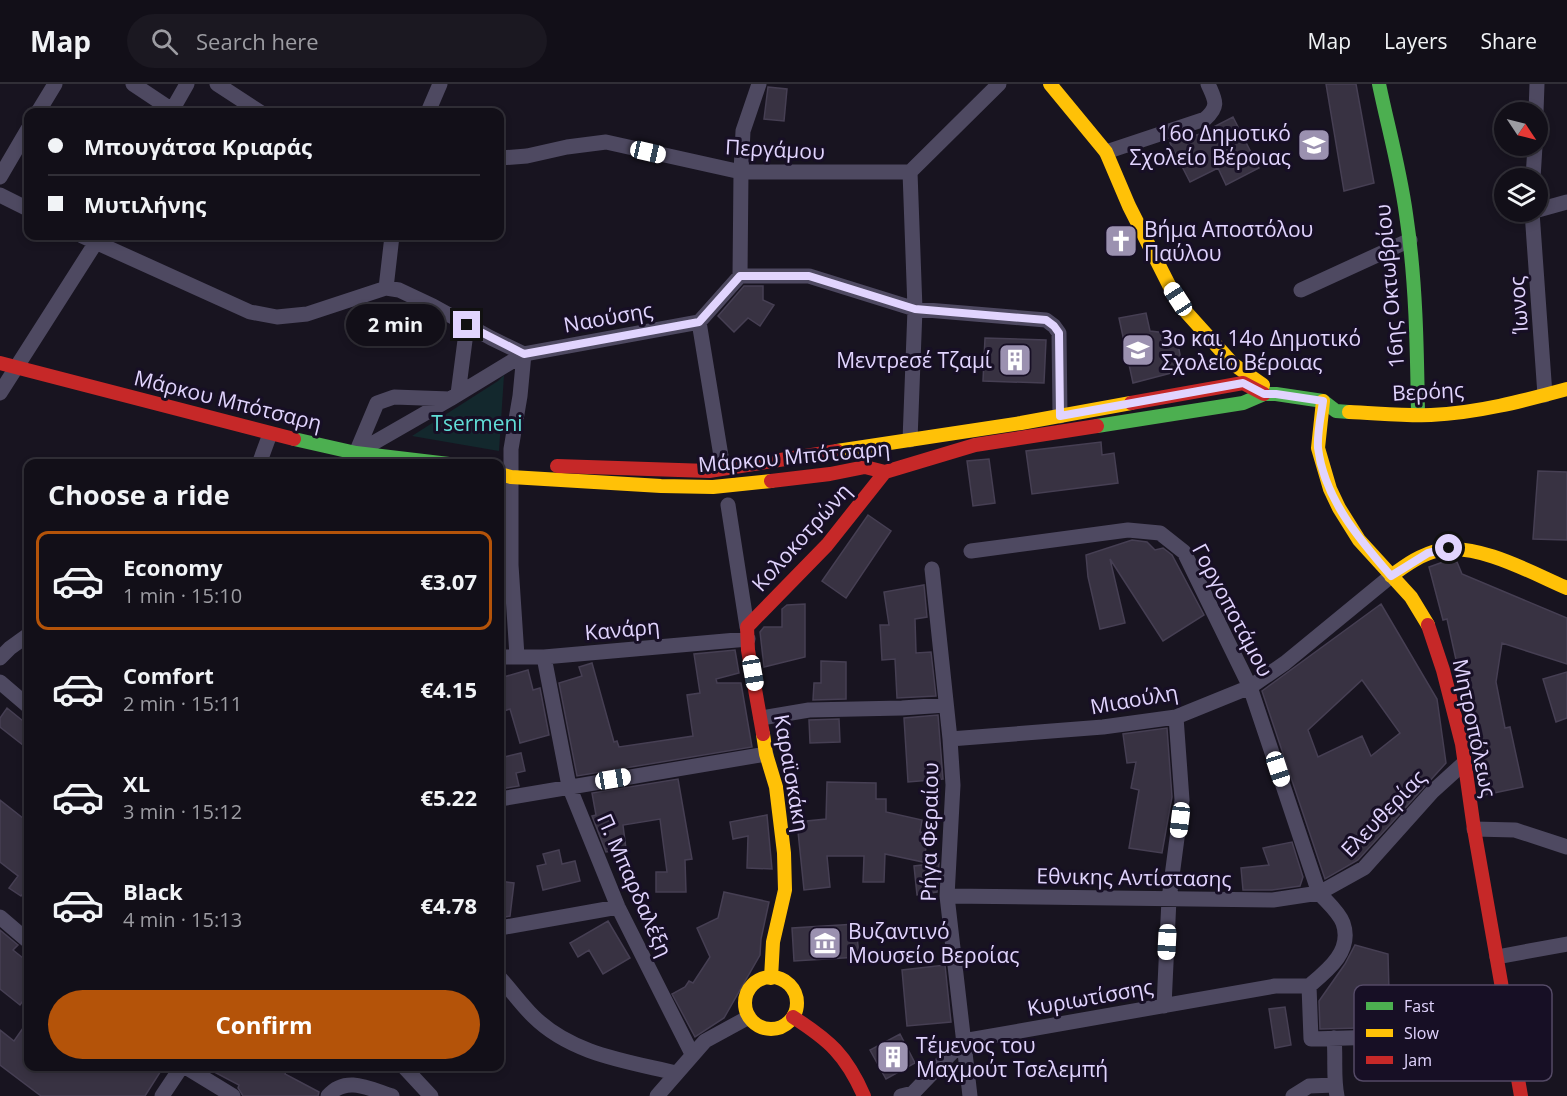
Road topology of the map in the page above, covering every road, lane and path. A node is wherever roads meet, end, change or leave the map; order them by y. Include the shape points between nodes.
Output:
1 (55, 84) edge
2 (134, 84) edge
3 (187, 84) edge
4 (218, 84) edge
5 (440, 84) edge
6 (759, 84) edge
7 (999, 84) edge
8 (1050, 84) edge
9 (1208, 84) edge
10 (1379, 84) edge
11 (1537, 84) edge
12 (1536, 102) edge
13 (40, 108) edge
14 (168, 108) edge
15 (174, 108) edge
16 (254, 108) edge
17 (430, 108) edge
18 (24, 136) edge
19 (1106, 152) junction
20 (504, 158) edge
21 (741, 172) junction
22 (909, 172) junction
23 (0, 177) edge
24 (0, 195) edge
25 (1567, 202) edge
26 (24, 207) edge
27 (1548, 207) edge
28 (1533, 222) edge
29 (97, 240) edge
30 (100, 240) edge
31 (392, 240) edge
32 (1410, 240) junction
33 (740, 276) junction
34 (386, 288) junction
35 (1301, 290) dead end
36 (915, 309) junction
37 (699, 322) junction
38 (467, 325) junction
39 (524, 354) junction
40 (0, 363) edge
41 (15, 368) junction
42 (1567, 389) edge
43 (0, 393) edge
44 (1270, 394) junction
45 (1545, 395) junction
46 (454, 396) junction
47 (1329, 399) junction
48 (1414, 400) junction
49 (1525, 400) junction
50 (1418, 414) junction
51 (1060, 416) junction
52 (270, 434) junction
53 (910, 440) junction
54 (721, 456) dead end
55 (365, 457) edge
56 (261, 459) edge
57 (389, 459) edge
58 (505, 470) edge
59 (885, 472) junction
60 (728, 505) dead end
61 (971, 551) dead end
62 (932, 569) dead end
63 (1391, 576) junction
64 (1567, 588) edge
65 (747, 633) junction
66 (24, 638) edge
67 (517, 656) junction
68 (504, 657) edge
69 (544, 657) junction
70 (0, 658) edge
71 (0, 682) edge
72 (1250, 687) junction
73 (24, 703) edge
74 (946, 705) junction
75 (1176, 717) junction
76 (761, 718) junction
77 (950, 740) junction
78 (766, 754) junction
79 (1464, 763) junction
80 (569, 786) junction
81 (504, 798) edge
82 (1474, 829) junction
83 (1567, 847) edge
84 (1319, 893) junction
85 (947, 896) junction
86 (1169, 899) junction
87 (618, 907) junction
88 (0, 917) edge
89 (504, 927) edge
90 (24, 938) edge
91 (1567, 944) edge
92 (1497, 957) junction
93 (771, 978) junction
94 (504, 983) edge
95 (1502, 985) edge
96 (1309, 986) junction
97 (1164, 1006) junction
98 (749, 1017) junction
99 (793, 1017) junction
100 (1334, 1038) junction
101 (1354, 1038) edge
102 (963, 1041) junction
103 (692, 1054) junction
104 (180, 1071) edge
105 (191, 1071) edge
106 (408, 1071) edge
107 (676, 1073) junction
108 (1518, 1081) edge
109 (1336, 1090) edge
110 (162, 1096) edge
111 (232, 1096) edge
112 (328, 1096) edge
113 (392, 1096) edge
114 (430, 1096) edge
115 (657, 1096) edge
116 (864, 1096) edge
117 (901, 1096) edge
118 (970, 1096) edge
119 (1293, 1096) edge
120 (1521, 1096) edge

1 - 13 street
2 - 14 street
3 - 15 street
4 - 16 street
5 - 17 street
6 - 21 street via 744,131
7 - 22 street
8 - 19 street
9 - 19 street via 1216,102 1205,119
10 - 32 street, 16ης Οκτωβρίου
11 - 12 street
18 - 23 street
19 - 44 street via 1129,206 1187,313 1212,344
20 - 21 street, Περγάμου via 606,142
21 - 22 street, Περγάμου
21 - 33 street
22 - 36 street
24 - 26 street
25 - 27 street
28 - 45 street, Ίωνος
29 - 41 street
30 - 34 street via 250,312 277,317 307,314
31 - 34 street
32 - 35 street
32 - 48 street, 16ης Οκτωβρίου via 1416,309
33 - 36 street via 809,276
33 - 37 street
34 - 38 street via 399,290
36 - 51 street via 1046,320 1059,333
36 - 53 street
37 - 39 street, Ναούσης
37 - 54 street
38 - 39 street
38 - 46 street
39 - 46 street
39 - 58 street
40 - 41 street, Μάρκου Μπότσαρη
41 - 43 street
41 - 52 street, Μάρκου Μπότσαρη
42 - 45 street, Βερόης
44 - 47 street, Μάρκου Μπότσαρη
44 - 51 street, Μάρκου Μπότσαρη via 1243,383
44 - 59 street, Μάρκου Μπότσαρη via 1243,403 975,445
45 - 49 street, Βερόης
46 - 55 street
46 - 55 street via 394,397 377,403
47 - 50 street, Βερόης via 1336,411
47 - 63 street, Μητροπόλεως via 1318,448 1330,489 1359,540
48 - 49 street, Βερόης
48 - 50 street, 16ης Οκτωβρίου
49 - 50 street, Βερόης via 1472,410
51 - 53 street, Μάρκου Μπότσαρη
52 - 55 street, Μάρκου Μπότσαρη
52 - 56 street
53 - 58 street, Μάρκου Μπότσαρη via 709,471
55 - 57 street, Μάρκου Μπότσαρη
58 - 59 street, Μάρκου Μπότσαρη via 661,486 713,487 865,467
58 - 67 street
59 - 65 street, Κολοκοτρώνη via 827,545
60 - 65 street, Καραϊσκάκη
61 - 72 street, Γοργοποτάμου via 1128,530 1160,533 1184,552
62 - 74 street, Ρήγα Φεραίου
63 - 64 street via 1428,553 1449,548 1480,553
63 - 72 street, Μιαούλη
63 - 79 street, Μητροπόλεως via 1411,597 1429,626
65 - 69 street, Κανάρη
65 - 76 street, Καραϊσκάκη
66 - 70 street
67 - 68 street, Κανάρη
67 - 69 street, Κανάρη
69 - 80 street, Π. Μπαρδαλέξη
71 - 73 street
72 - 75 street, Μιαούλη
72 - 84 street, Γοργοποτάμου
74 - 76 street via 809,710
74 - 77 street, Ρήγα Φεραίου
75 - 77 street, Μιαούλη
75 - 86 street via 1182,800
76 - 78 street, Καραϊσκάκη
77 - 85 street, Ρήγα Φεραίου via 953,785
78 - 80 street
78 - 93 street, Καραϊσκάκη via 776,787 785,890 773,942
79 - 82 street, Μητροπόλεως
79 - 84 street, Ελευθερίας via 1431,792 1364,868
80 - 81 street
80 - 87 street, Π. Μπαρδαλέξη
82 - 83 street via 1515,830
82 - 92 street, Μητροπόλεως
84 - 86 street, Εθνικης Αντίστασης via 1273,900
84 - 96 street via 1343,924 1346,943 1332,967
85 - 86 street, Εθνικης Αντίστασης
85 - 102 street, Ρήγα Φεραίου
86 - 97 street
87 - 89 street
87 - 103 street, Π. Μπαρδαλέξη
88 - 90 street
91 - 92 street
92 - 95 street, Μητροπόλεως
93 - 98 street via 755,983 749,990 745,1006
93 - 99 street via 782,979 795,991 797,1008
94 - 107 street via 534,1017 589,1052
96 - 97 street, Κυριωτίσσης via 1275,986
96 - 100 street via 1311,1039
97 - 102 street, Κυριωτίσσης
98 - 99 street via 769,1029 786,1025
98 - 103 street via 705,1041
99 - 116 street via 843,1054
100 - 101 street
100 - 109 street
102 - 117 street via 913,1093
102 - 118 street, Ρήγα Φεραίου
103 - 107 street
104 - 110 street
105 - 111 street
106 - 114 street
107 - 115 street
108 - 120 street, Μητροπόλεως
109 - 119 street via 1309,1086
112 - 113 street via 335,1088 347,1084

